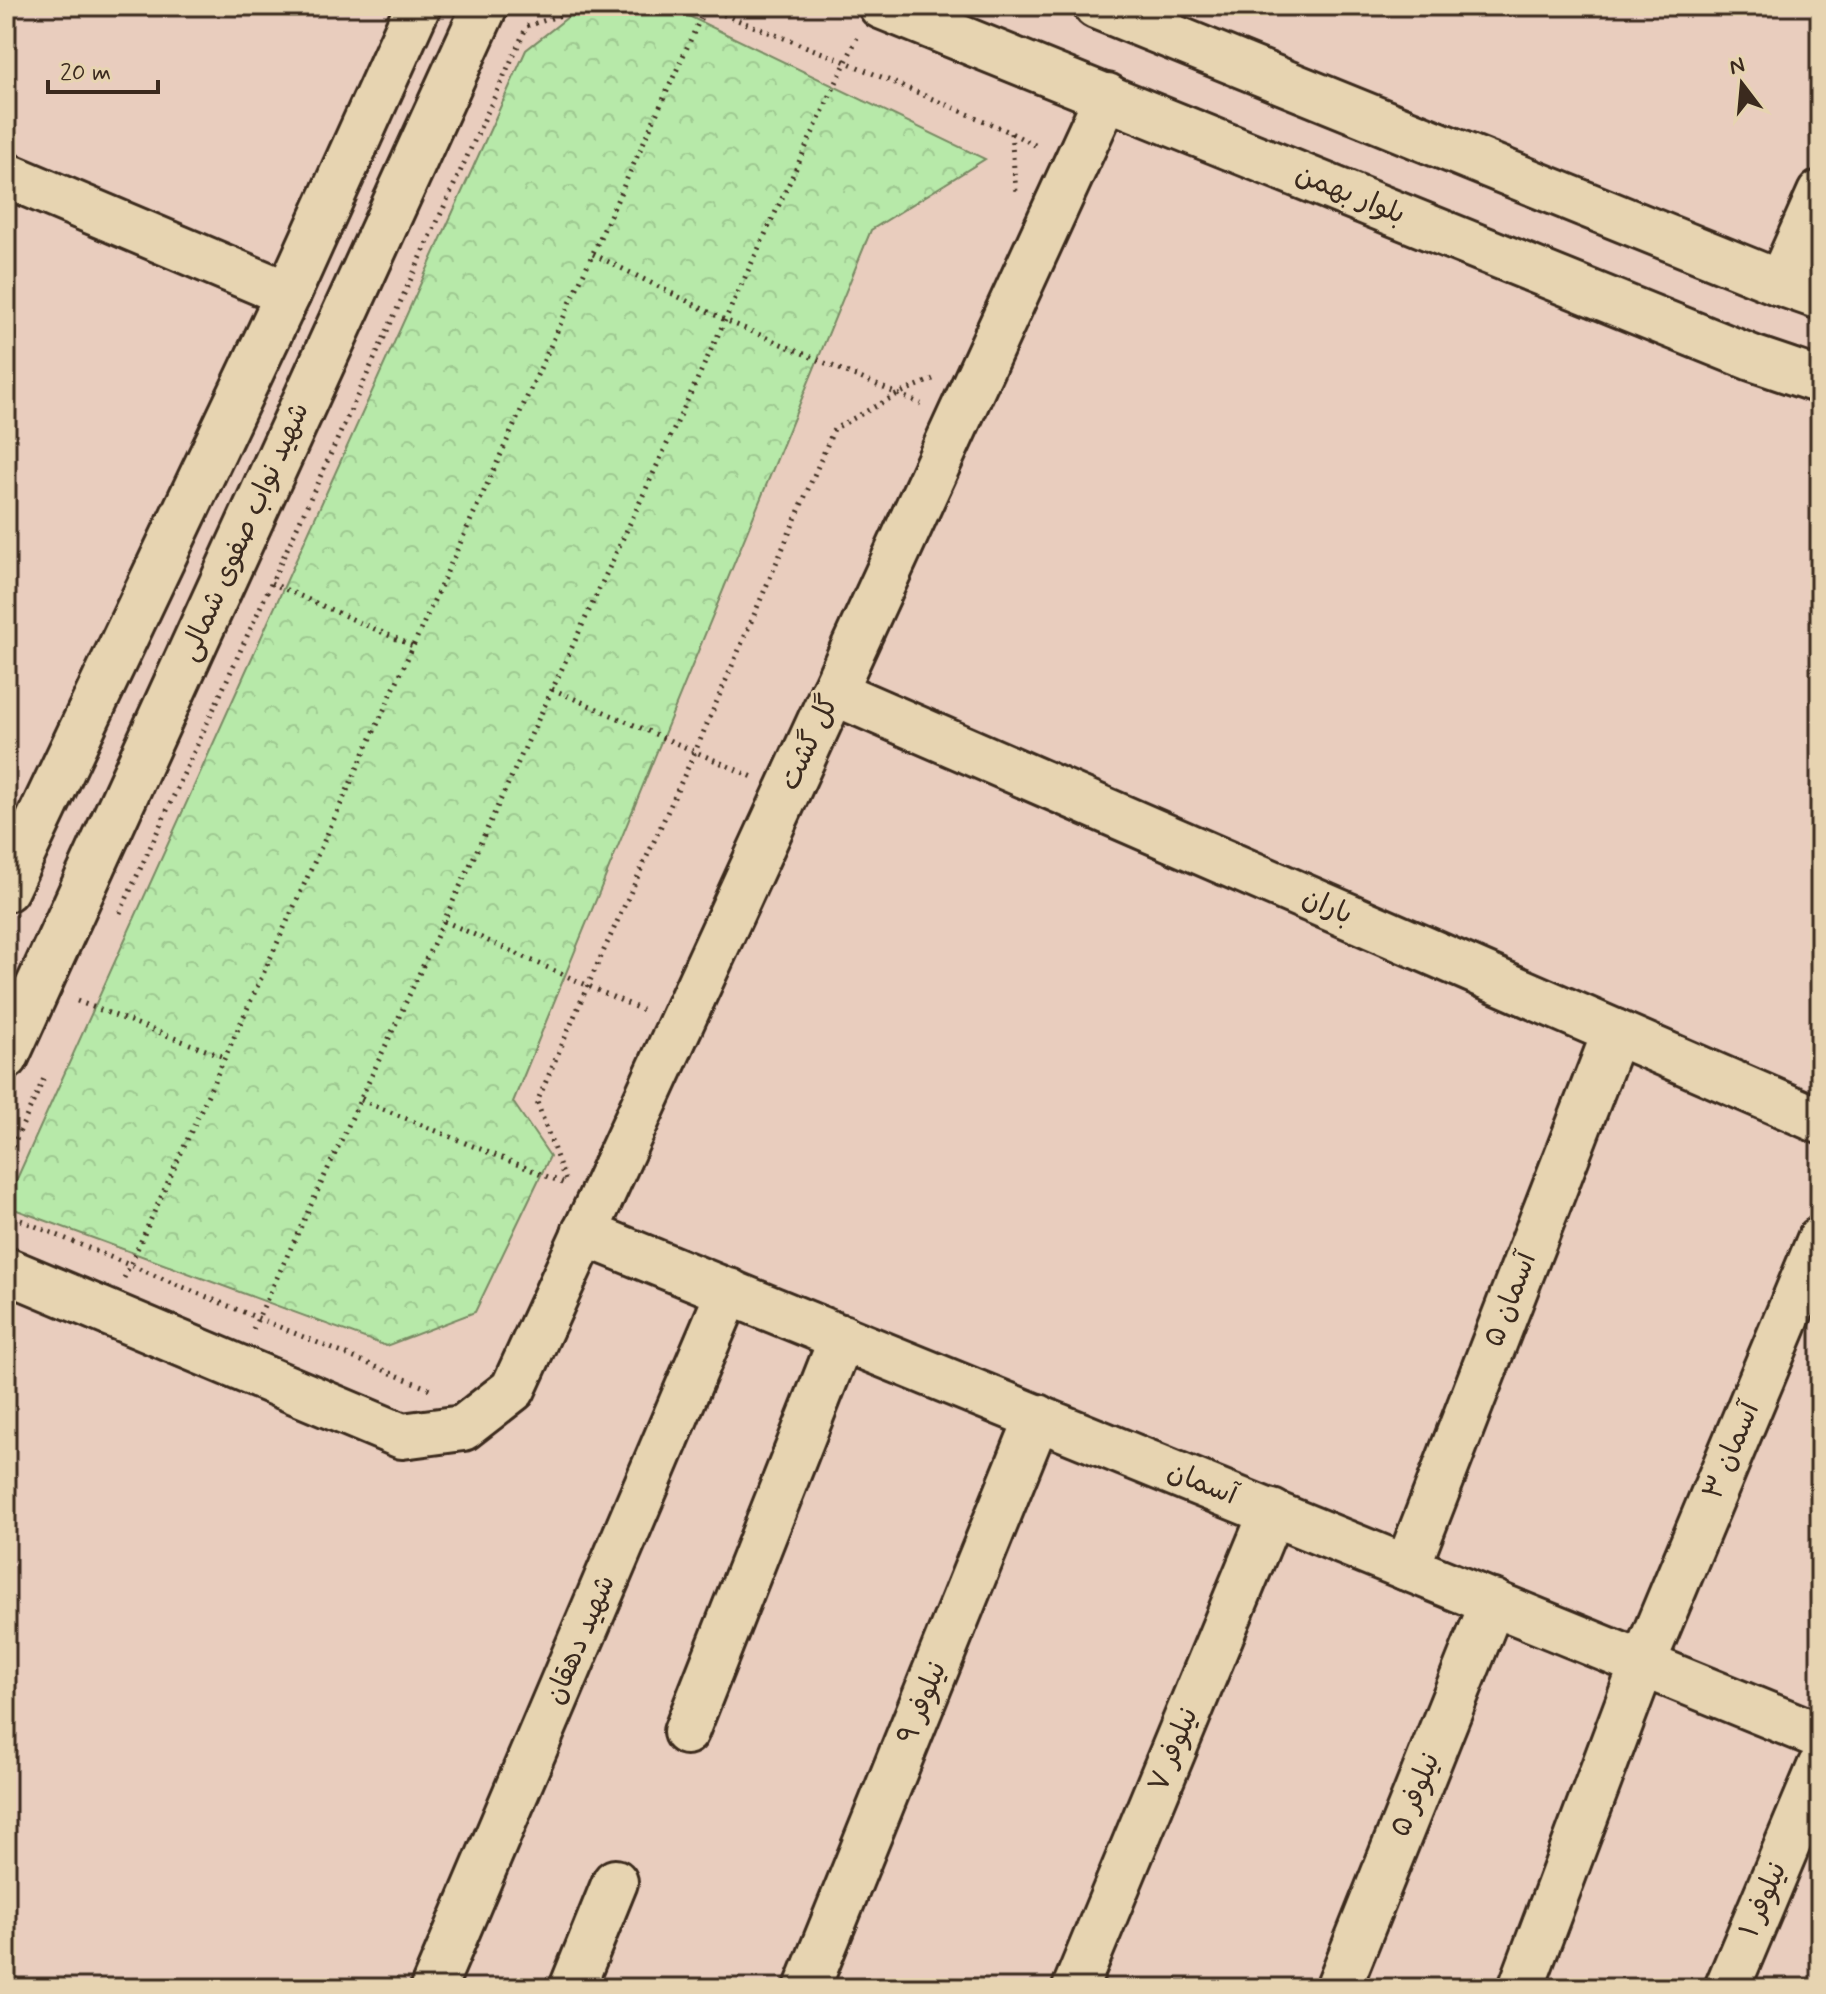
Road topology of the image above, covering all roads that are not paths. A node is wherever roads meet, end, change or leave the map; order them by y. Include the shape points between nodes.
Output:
1 (418, 6) edge
2 (485, 6) edge
3 (1096, 6) edge
4 (870, 20) edge
5 (1107, 96) junction
6 (6, 175) edge
7 (1820, 193) edge
8 (1800, 290) edge
9 (288, 294) junction
10 (1820, 381) edge
11 (833, 692) junction
12 (6, 889) edge
13 (1615, 1032) junction
14 (6, 1057) edge
15 (1820, 1121) edge
16 (584, 1233) junction
17 (1820, 1239) edge
18 (6, 1270) edge
19 (729, 1291) junction
20 (842, 1337) junction
21 (1038, 1417) junction
22 (1272, 1512) junction
23 (1407, 1568) junction
24 (1493, 1602) junction
25 (1643, 1663) junction
26 (686, 1732) dead end
27 (1820, 1736) edge
28 (1820, 1767) edge
29 (615, 1882) dead end
30 (433, 1988) edge
31 (572, 1988) edge
32 (807, 1988) edge
33 (1075, 1988) edge
34 (1338, 1988) edge
35 (1521, 1988) edge
36 (1727, 1988) edge

1 - 9 street
2 - 14 street, شهید نواب صفوی شمالی
3 - 8 street
4 - 5 street, بلوار بهمن
5 - 10 street, بلوار بهمن
5 - 11 street, گل گشت
6 - 9 street
7 - 8 street
9 - 12 street
11 - 13 street, باران
11 - 16 street, گل گشت
13 - 15 street, باران
13 - 23 street, آسمان ۵
16 - 18 street, گل گشت via 513,1389 463,1428 402,1436
16 - 19 street, آسمان
17 - 25 street, آسمان ۳
19 - 20 street, آسمان
19 - 30 street, شهید دهقان
20 - 21 street, آسمان
20 - 26 street
21 - 22 street, آسمان
21 - 32 street, نیلوفر ۹
22 - 23 street, آسمان
22 - 33 street, نیلوفر ۷
23 - 24 street, آسمان
24 - 25 street, آسمان
24 - 34 street, نیلوفر ۵
25 - 27 street, آسمان
25 - 35 street, آسمان ۳
28 - 36 street, نیلوفر ۱
29 - 31 street

